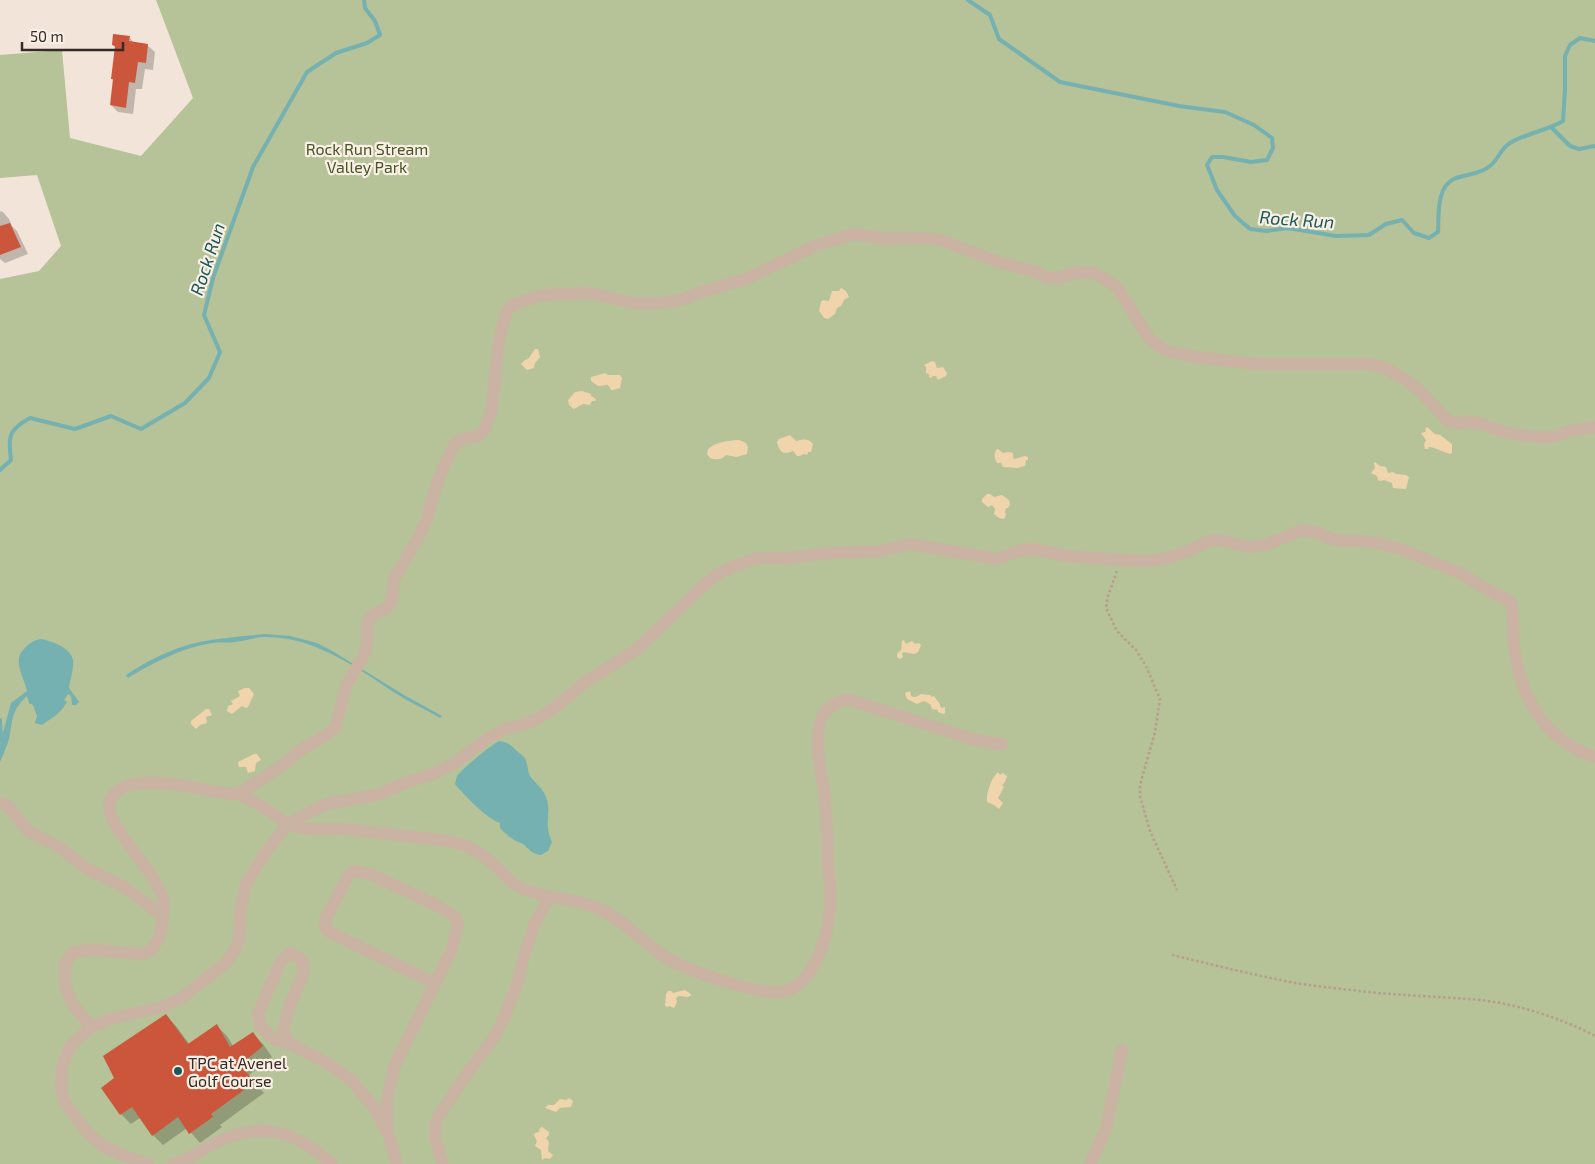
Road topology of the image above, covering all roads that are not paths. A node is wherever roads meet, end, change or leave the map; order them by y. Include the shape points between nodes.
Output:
1 (1595, 427) edge
2 (1002, 744) dead end
3 (1595, 756) edge
4 (237, 794) junction
5 (0, 803) edge
6 (287, 824) junction
7 (550, 896) junction
8 (163, 916) junction
9 (434, 983) junction
10 (91, 1027) junction
11 (290, 1044) junction
12 (1122, 1050) dead end
13 (387, 1131) junction
14 (148, 1164) edge
15 (173, 1164) edge
16 (332, 1164) edge
17 (397, 1164) edge
18 (443, 1164) edge
19 (1090, 1164) edge

1 - 4 lane via 1539,437 1512,434 1480,423 1448,421 1420,391 1394,372 1367,364 1255,364 1165,350 1150,340 1117,287 1095,273 1048,278 929,238 886,239 855,234 817,245 746,278 682,300 632,303 595,294 538,296 510,307 506,314 488,423 478,436 455,444 449,454 418,538 394,578 392,601 387,608 371,616 367,624 364,655 346,686 335,728
2 - 7 lane via 972,739 847,699 835,703 824,713 818,730 830,884 825,939 817,962 802,983 781,992 755,989 699,973 666,958 599,908
3 - 6 lane via 1560,739 1542,723 1519,673 1514,651 1511,602 1445,566 1379,543 1342,541 1302,530 1266,545 1250,547 1220,540 1209,541 1160,560 1067,556 1033,549 997,559 910,544 881,551 757,558 717,574 636,650 584,683 537,719 488,738 455,763 433,774 380,794 326,804
4 - 6 lane
4 - 8 lane via 158,783 132,784 119,789 110,800 112,820 150,872 164,902
5 - 8 lane via 8,806 28,831 59,847 87,869 124,887
6 - 7 lane via 314,830 372,832 442,840 466,846 494,864 520,888
6 - 10 lane via 247,882 241,906 239,940 225,964 180,999
7 - 18 lane via 535,923 517,985 494,1038 438,1117 435,1138
8 - 10 lane via 160,937 151,950 143,954 93,950 74,952 65,964 65,986 73,1005
9 - 9 lane via 456,936 458,925 455,917 370,874 354,871 348,876 326,918 325,926 329,932
9 - 13 lane via 394,1067 387,1100
10 - 14 lane via 71,1045 62,1067 61,1088 65,1103 88,1133 103,1146
11 - 11 lane via 283,1031 304,972 303,961 291,953 281,961 258,1014 261,1027 275,1040
11 - 13 lane via 350,1079 373,1106
12 - 19 lane via 1106,1129
13 - 17 lane
15 - 16 lane via 186,1161 215,1143 254,1130 280,1132 298,1139

